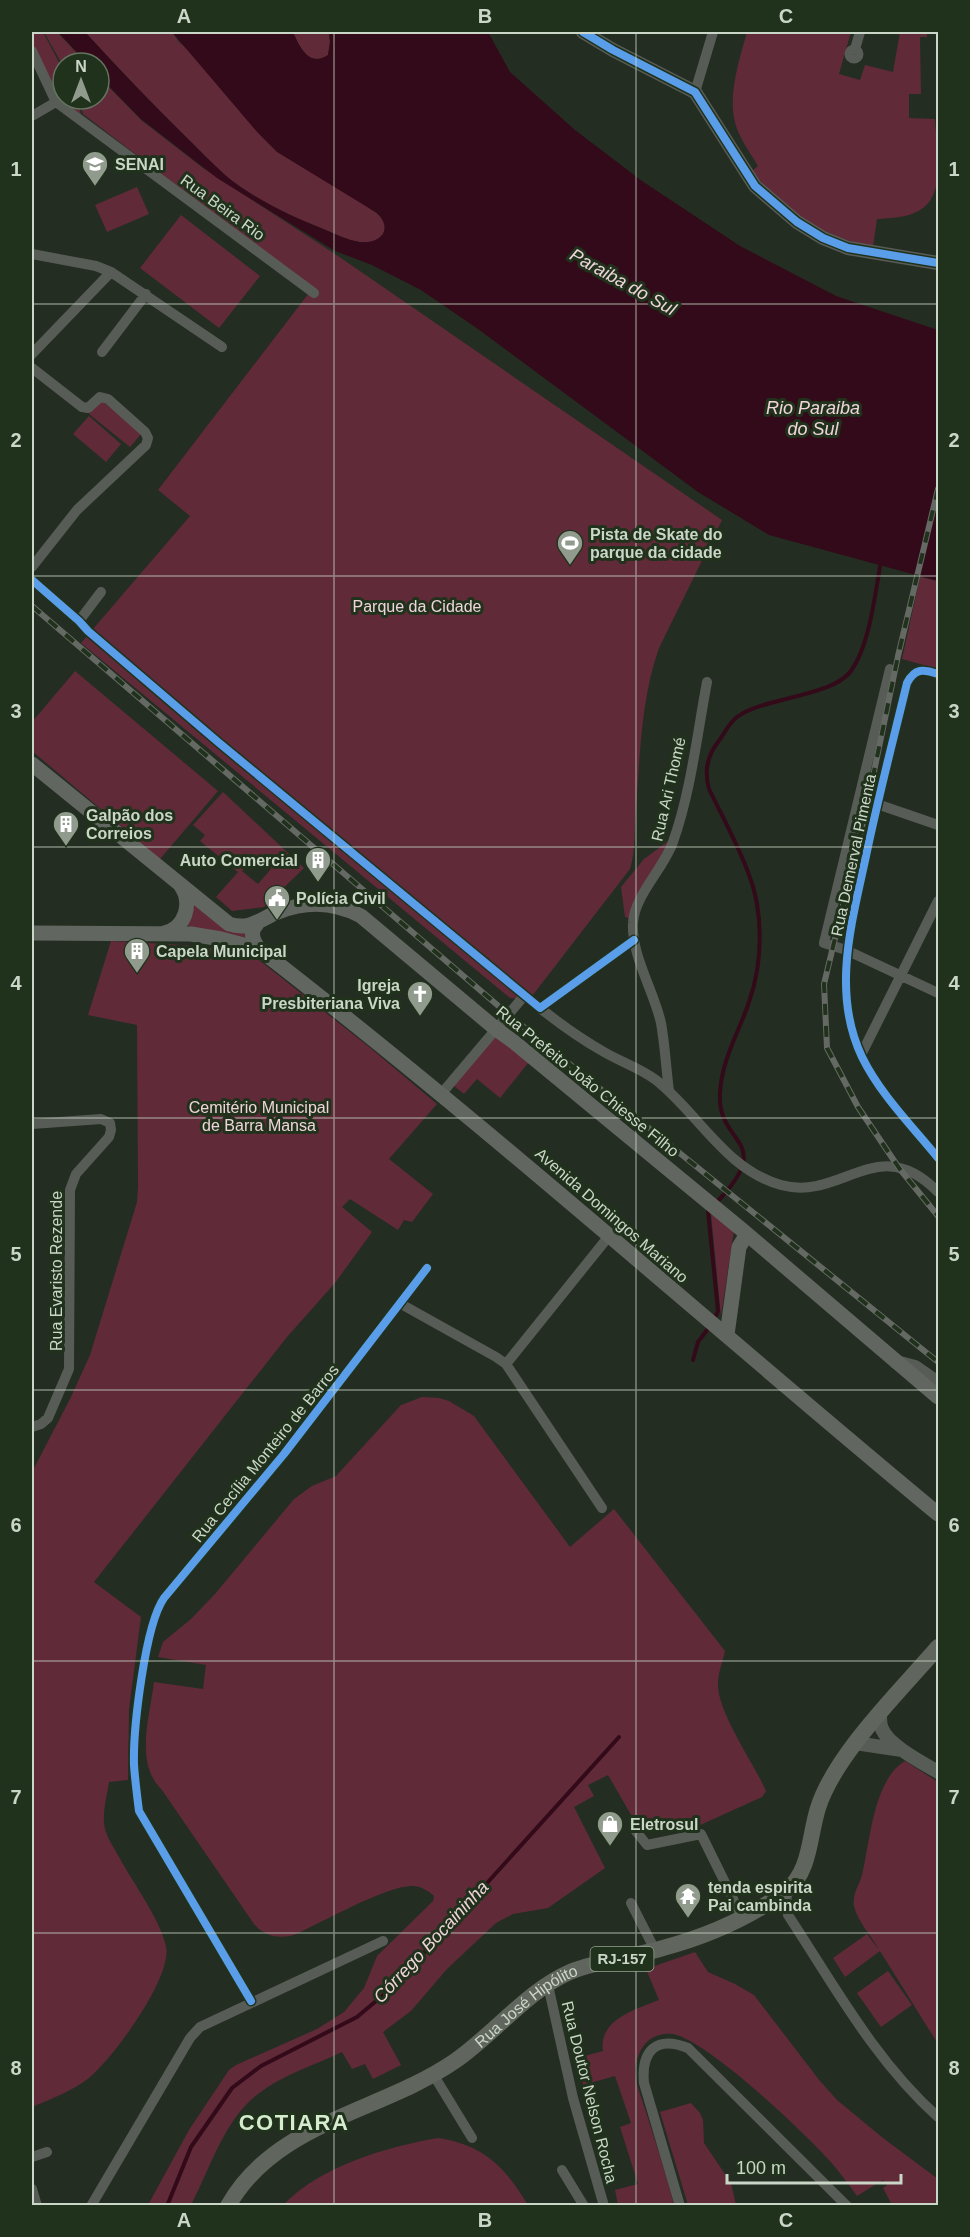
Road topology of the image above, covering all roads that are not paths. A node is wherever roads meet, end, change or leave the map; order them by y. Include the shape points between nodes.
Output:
1 (583, 32) edge
2 (712, 32) edge
3 (860, 32) edge
4 (855, 49) dead end
5 (32, 51) edge
6 (51, 91) edge
7 (695, 92) junction
8 (51, 105) edge
9 (68, 111) edge
10 (32, 116) edge
11 (32, 254) edge
12 (939, 263) edge
13 (111, 272) junction
14 (314, 293) dead end
15 (146, 294) junction
16 (222, 347) dead end
17 (102, 352) dead end
18 (32, 354) edge
19 (32, 368) edge
20 (32, 567) edge
21 (32, 580) edge
22 (101, 592) dead end
23 (79, 621) junction
24 (890, 669) dead end
25 (939, 674) edge
26 (706, 682) dead end
27 (32, 764) edge
28 (877, 804) junction
29 (939, 825) edge
30 (184, 889) junction
31 (939, 900) edge
32 (257, 924) junction
33 (32, 933) edge
34 (161, 933) junction
35 (634, 940) junction
36 (260, 948) junction
37 (846, 950) junction
38 (900, 975) junction
39 (939, 993) edge
40 (524, 996) junction
41 (540, 1008) junction
42 (496, 1029) junction
43 (861, 1055) junction
44 (669, 1091) junction
45 (442, 1093) junction
46 (32, 1124) edge
47 (939, 1158) edge
48 (939, 1192) edge
49 (747, 1234) junction
50 (609, 1236) junction
51 (427, 1268) dead end
52 (401, 1304) junction
53 (724, 1332) junction
54 (896, 1362) junction
55 (506, 1364) junction
56 (939, 1383) edge
57 (939, 1397) edge
58 (32, 1427) edge
59 (602, 1508) dead end
60 (939, 1514) edge
61 (939, 1647) edge
62 (880, 1715) junction
63 (855, 1743) junction
64 (904, 1751) junction
65 (939, 1772) edge
66 (636, 1830) dead end
67 (786, 1892) junction
68 (631, 1903) dead end
69 (768, 1904) junction
70 (788, 1915) junction
71 (743, 1919) junction
72 (383, 1941) dead end
73 (655, 1950) junction
74 (548, 1986) junction
75 (251, 2001) junction
76 (433, 2074) junction
77 (939, 2117) edge
78 (472, 2138) dead end
79 (47, 2152) dead end
80 (32, 2157) edge
81 (562, 2170) dead end
82 (32, 2189) edge
83 (37, 2205) edge
84 (91, 2205) edge
85 (228, 2205) edge
86 (584, 2205) edge
87 (604, 2205) edge
88 (680, 2205) edge
89 (847, 2205) edge

1 - 7 street
2 - 7 street
3 - 4 street
5 - 6 street
7 - 12 street via 755,186 797,222 848,248
8 - 10 street
9 - 14 street, Rua Beira Rio
11 - 13 street
13 - 15 street
13 - 18 street
15 - 16 street
15 - 17 street
19 - 20 street via 82,407 88,408 100,397 108,399 148,438 146,445 77,510
21 - 23 street
22 - 23 street
23 - 40 street
24 - 37 street via 824,943
25 - 28 street, Rua Demerval Pimenta via 923,670 911,676
26 - 35 street, Rua Ari Thomé via 681,817 663,864 637,908 632,926
27 - 30 main road, Rua Prefeito João Chiesse Filho
28 - 29 street
28 - 37 street, Rua Demerval Pimenta
30 - 32 main road, Rua Prefeito João Chiesse Filho via 230,924
30 - 34 main road via 187,899 182,921 175,930
31 - 38 street
32 - 36 main road via 252,936
32 - 42 main road, Rua Prefeito João Chiesse Filho via 304,905 347,909 361,916
33 - 34 main road
34 - 36 main road via 205,936
35 - 41 street
35 - 44 street via 661,1023
36 - 45 main road, Avenida Domingos Mariano
37 - 38 street
37 - 43 street, Rua Demerval Pimenta via 848,1007
38 - 39 street
38 - 43 street
40 - 41 street
40 - 42 street
41 - 44 street via 580,1038 654,1078
42 - 45 street
42 - 49 main road, Rua Prefeito João Chiesse Filho
43 - 47 street, Rua Demerval Pimenta via 876,1082
44 - 48 street via 742,1166 777,1184 811,1188 864,1169 893,1166 914,1173
45 - 50 main road, Avenida Domingos Mariano
46 - 58 street, Rua Evaristo Rezende via 101,1119 110,1123 111,1130 72,1182 69,1370 48,1418
49 - 53 main road via 739,1247
49 - 54 main road, Rua Prefeito João Chiesse Filho
50 - 53 main road, Avenida Domingos Mariano
50 - 55 street
51 - 52 street, Rua Cecília Monteiro de Barros
52 - 55 street
52 - 75 street, Rua Cecília Monteiro de Barros via 160,1604 149,1638 134,1764 139,1810
53 - 60 main road, Avenida Domingos Mariano
54 - 56 street via 915,1367
54 - 57 main road, Rua Prefeito João Chiesse Filho
55 - 59 street
61 - 62 main road, Rua José Hipólito / RJ-157
62 - 63 main road, Rua José Hipólito / RJ-157
62 - 64 street via 883,1732
63 - 64 street
63 - 67 main road, Rua José Hipólito / RJ-157 via 826,1788 803,1870
64 - 65 street
66 - 71 street via 647,1845 701,1834
67 - 69 main road, Rua José Hipólito / RJ-157
67 - 70 street
68 - 73 street
69 - 70 street
69 - 71 main road, Rua José Hipólito / RJ-157
70 - 77 street via 888,2066
71 - 73 main road, Rua José Hipólito / RJ-157
72 - 75 street
73 - 74 main road, Rua José Hipólito / RJ-157 via 573,1971
74 - 76 main road, Rua José Hipólito / RJ-157 via 474,2047
74 - 87 street, Rua Doutor Nelson Rocha via 573,2098
75 - 84 street via 206,2023 190,2038
76 - 78 street
76 - 85 main road, Rua José Hipólito / RJ-157 via 286,2145 252,2173
79 - 80 street
81 - 86 street
82 - 83 street
88 - 89 street via 644,2083 647,2054 665,2044 688,2048

